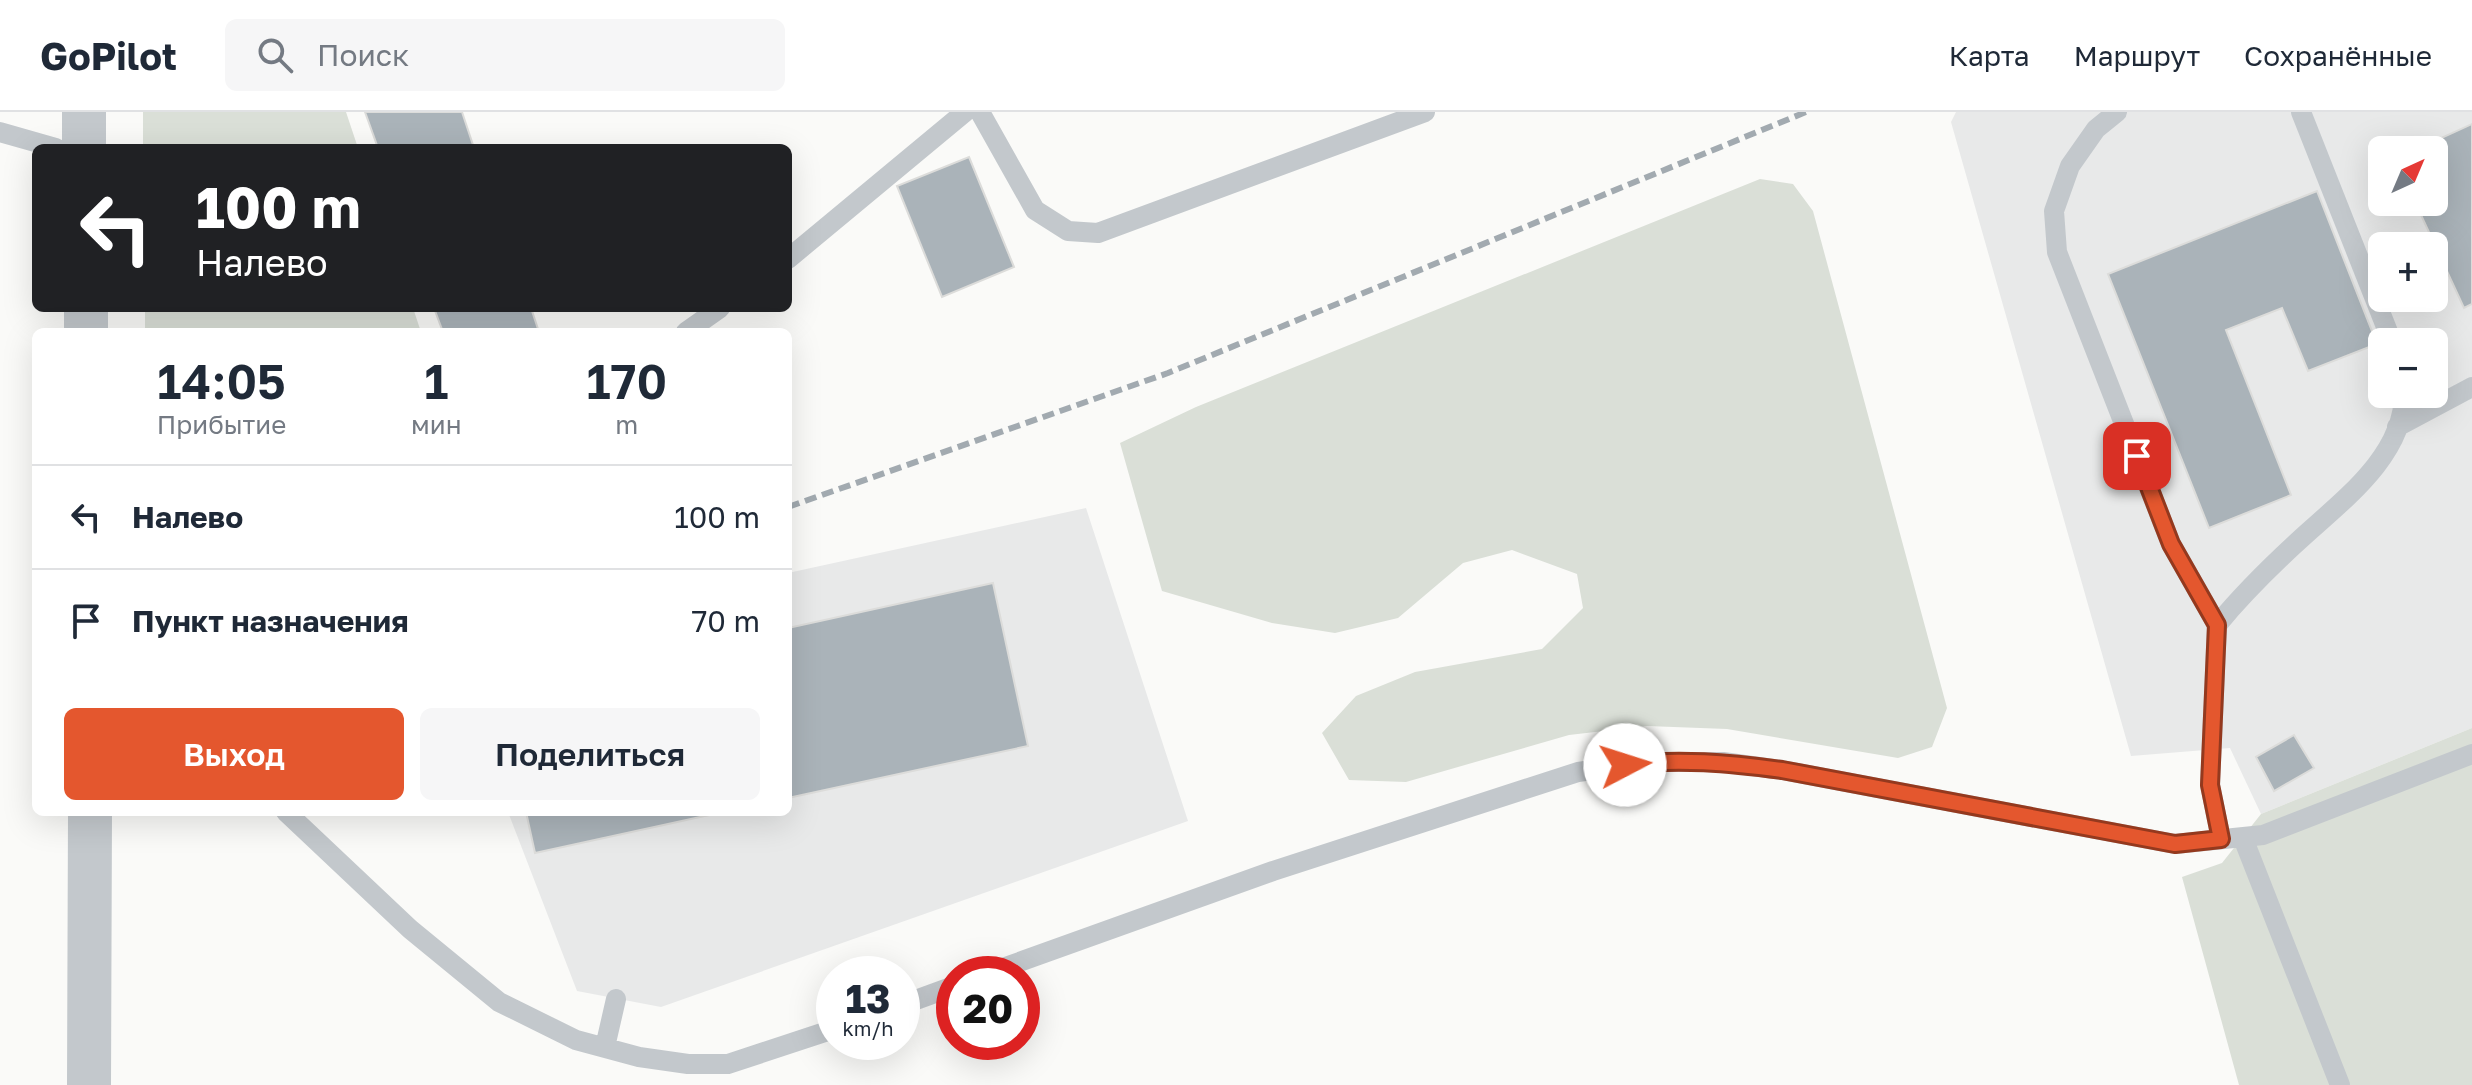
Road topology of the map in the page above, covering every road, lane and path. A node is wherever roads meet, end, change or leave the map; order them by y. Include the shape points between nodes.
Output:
1 (84, 112) edge
2 (965, 112) edge
3 (980, 112) edge
4 (1425, 112) edge
5 (2117, 112) edge
6 (2301, 112) edge
7 (0, 132) edge
8 (42, 144) edge
9 (84, 144) edge
10 (792, 256) edge
11 (714, 312) edge
12 (692, 328) edge
13 (2386, 328) edge
14 (2472, 387) edge
15 (2401, 408) edge
16 (2397, 427) junction
17 (2217, 625) junction
18 (2472, 754) edge
19 (90, 816) edge
20 (290, 816) edge
21 (2243, 838) junction
22 (2221, 839) junction
23 (1036, 956) edge
24 (616, 999) dead end
25 (816, 1035) edge
26 (605, 1047) junction
27 (89, 1085) edge
28 (2340, 1085) edge

1 - 9 street
2 - 10 lane
3 - 4 lane via 1035,210 1068,231 1098,233
5 - 17 lane via 2096,129 2070,166 2054,211 2057,252 2171,544
6 - 13 lane
7 - 8 lane
11 - 12 lane
14 - 16 lane
15 - 16 lane
16 - 17 lane via 2380,461 2348,498 2266,571
17 - 22 lane via 2210,785
18 - 21 lane via 2263,835
19 - 27 street
20 - 26 lane via 410,929 499,1002 576,1040
21 - 22 lane
21 - 28 lane
22 - 23 lane via 2175,844 1782,770 1723,762 1649,762 1563,776
24 - 26 lane
25 - 26 lane via 728,1064 688,1064

